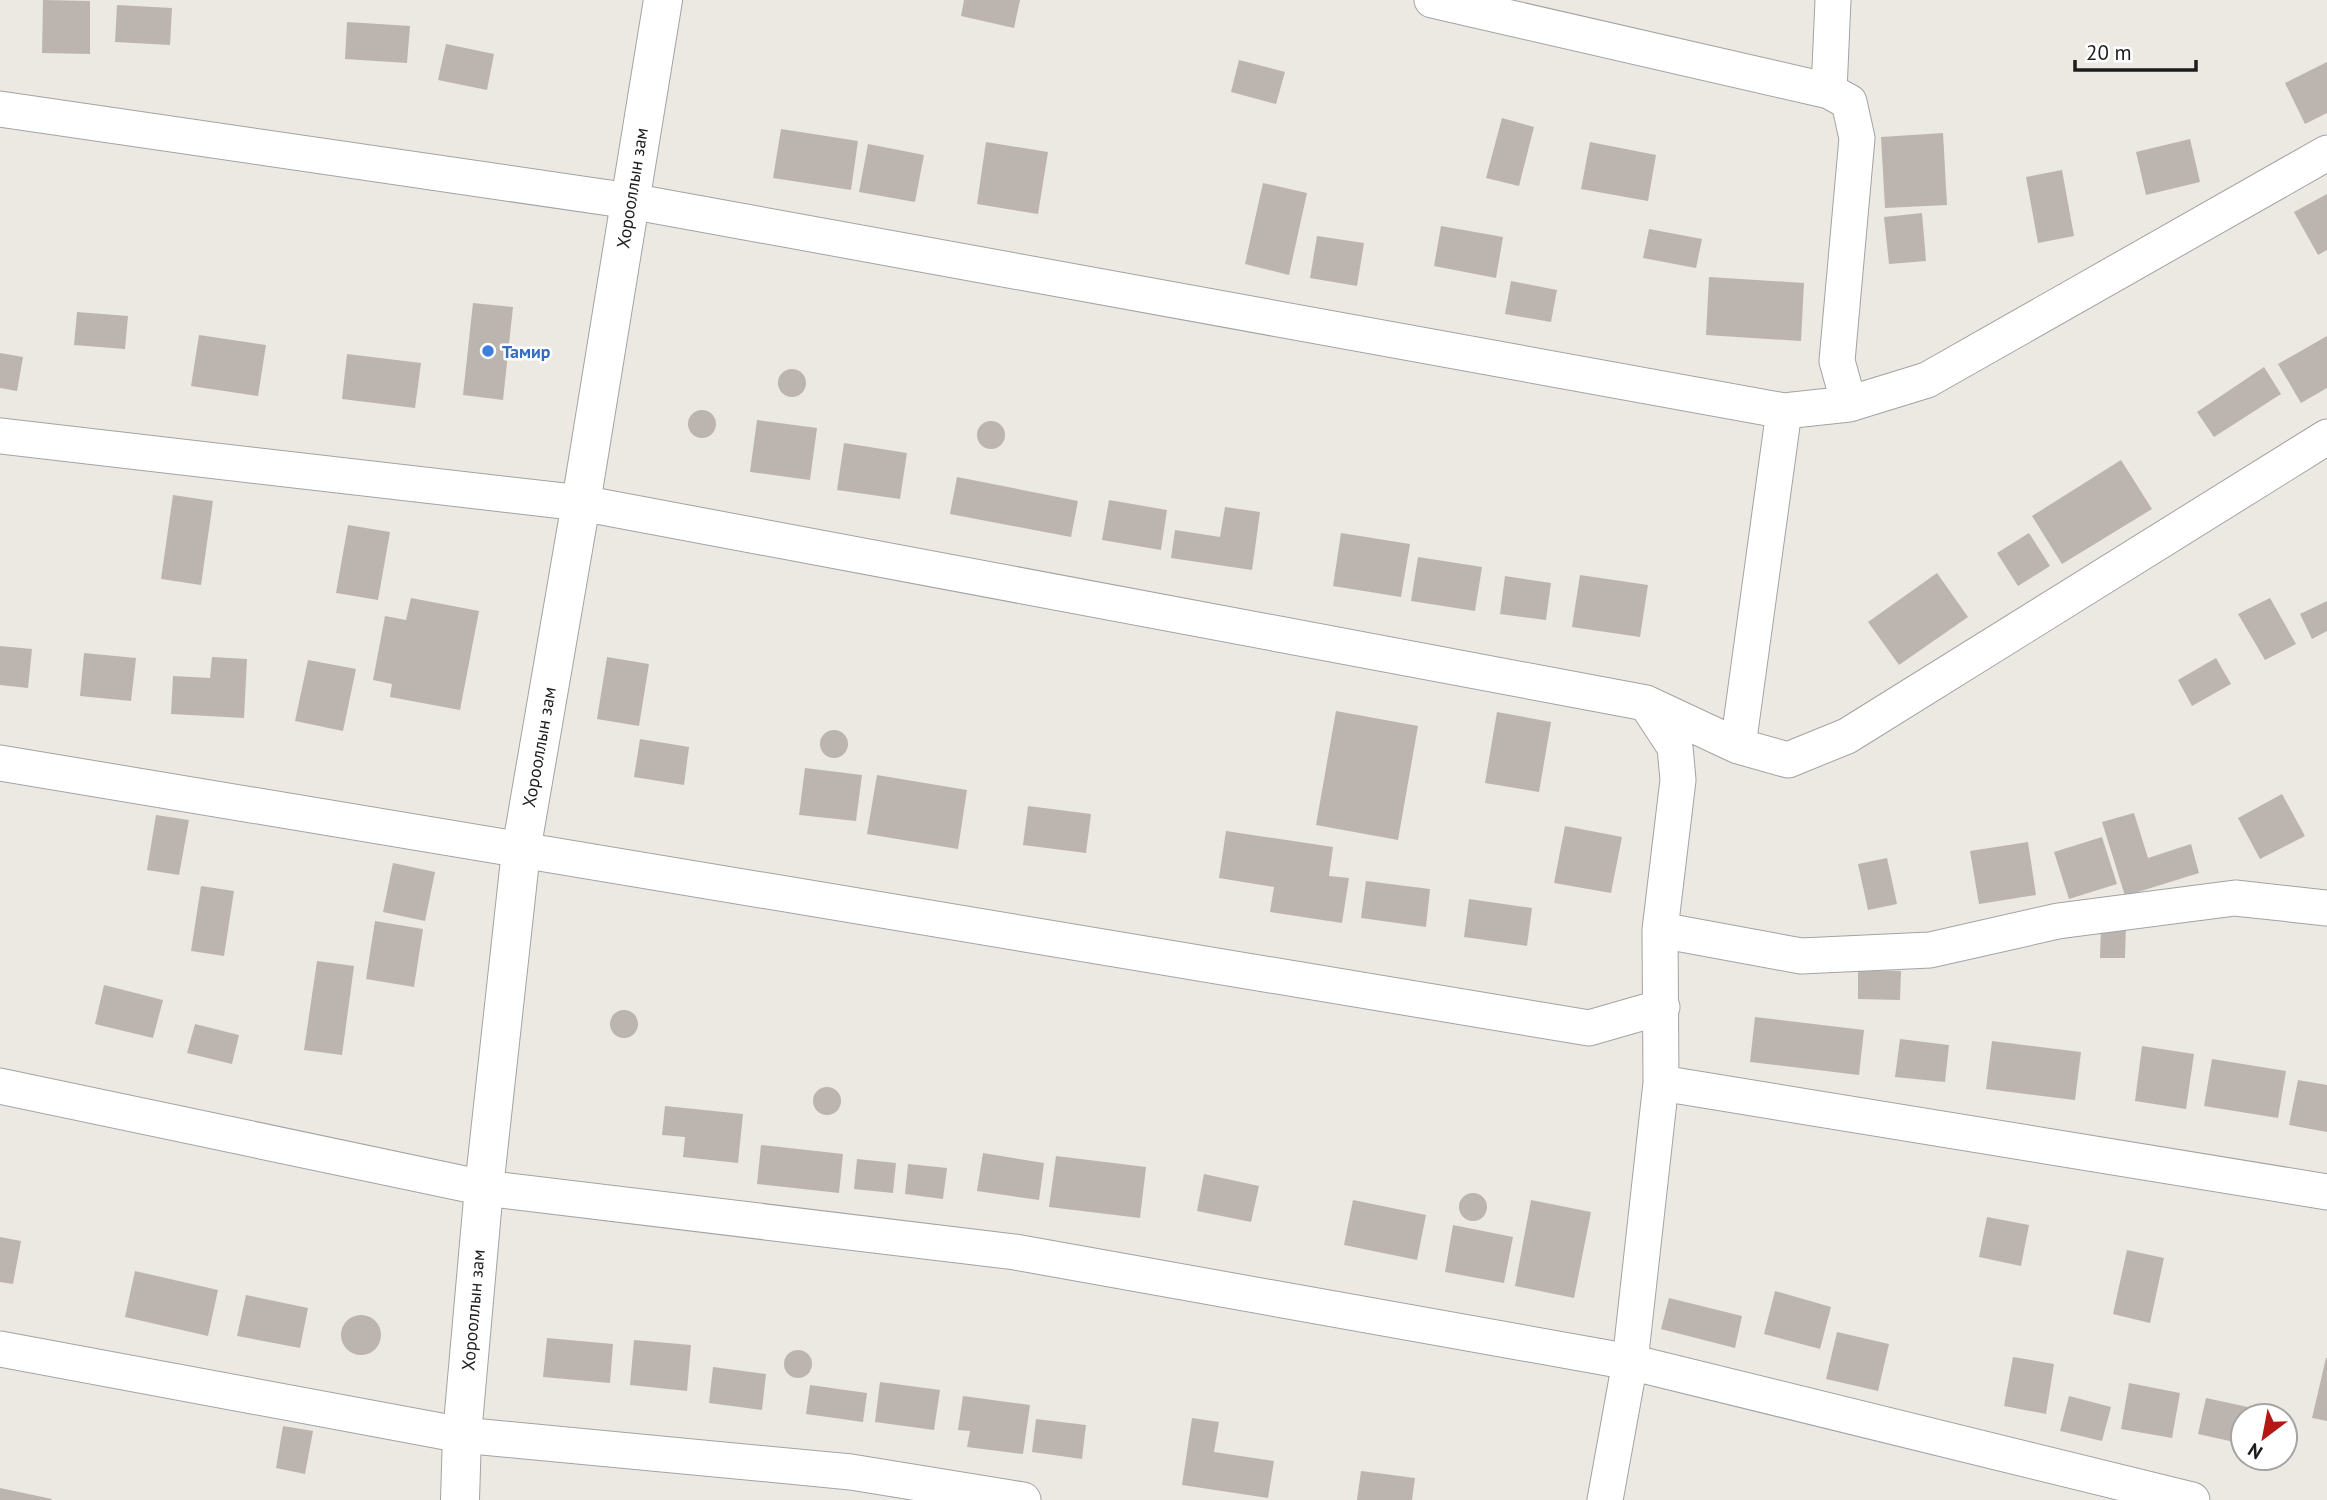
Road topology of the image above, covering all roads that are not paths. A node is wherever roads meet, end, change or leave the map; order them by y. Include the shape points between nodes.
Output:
1 (663, 0) edge
2 (1432, 0) edge
3 (1833, 0) edge
4 (1829, 91) junction
5 (0, 109) edge
6 (2327, 153) edge
7 (630, 201) junction
8 (1849, 404) junction
9 (1784, 411) junction
10 (0, 436) edge
11 (2327, 437) edge
12 (581, 503) junction
13 (1646, 703) junction
14 (1738, 746) junction
15 (0, 763) edge
16 (521, 850) junction
17 (2327, 908) edge
18 (1660, 930) junction
19 (1662, 1007) junction
20 (1661, 1083) junction
21 (0, 1086) edge
22 (484, 1188) junction
23 (2327, 1192) edge
24 (0, 1349) edge
25 (1630, 1362) junction
26 (462, 1434) junction
27 (460, 1500) edge
28 (1023, 1500) edge
29 (1605, 1500) edge
30 (2192, 1500) edge

1 - 7 street, Хорооллын зам
2 - 4 street
3 - 4 street
4 - 8 street via 1849,102 1857,138 1836,361
5 - 7 street
6 - 8 street via 1927,380
7 - 9 street
7 - 12 street, Хорооллын зам
8 - 9 street
9 - 14 street
10 - 12 street
11 - 14 street via 1847,736 1788,760
12 - 13 street
12 - 16 street, Хорооллын зам
13 - 14 street
13 - 18 street via 1675,747 1678,780
15 - 16 street
16 - 19 street via 1589,1028
16 - 22 street, Хорооллын зам
17 - 18 street via 2235,898 2058,921 1930,950 1801,956
18 - 19 street
19 - 20 street
20 - 23 street
20 - 25 street
21 - 22 street
22 - 25 street via 1015,1251
22 - 26 street, Хорооллын зам
24 - 26 street
25 - 29 street
25 - 30 street
26 - 27 street, Хорооллын зам
26 - 28 street via 851,1472

